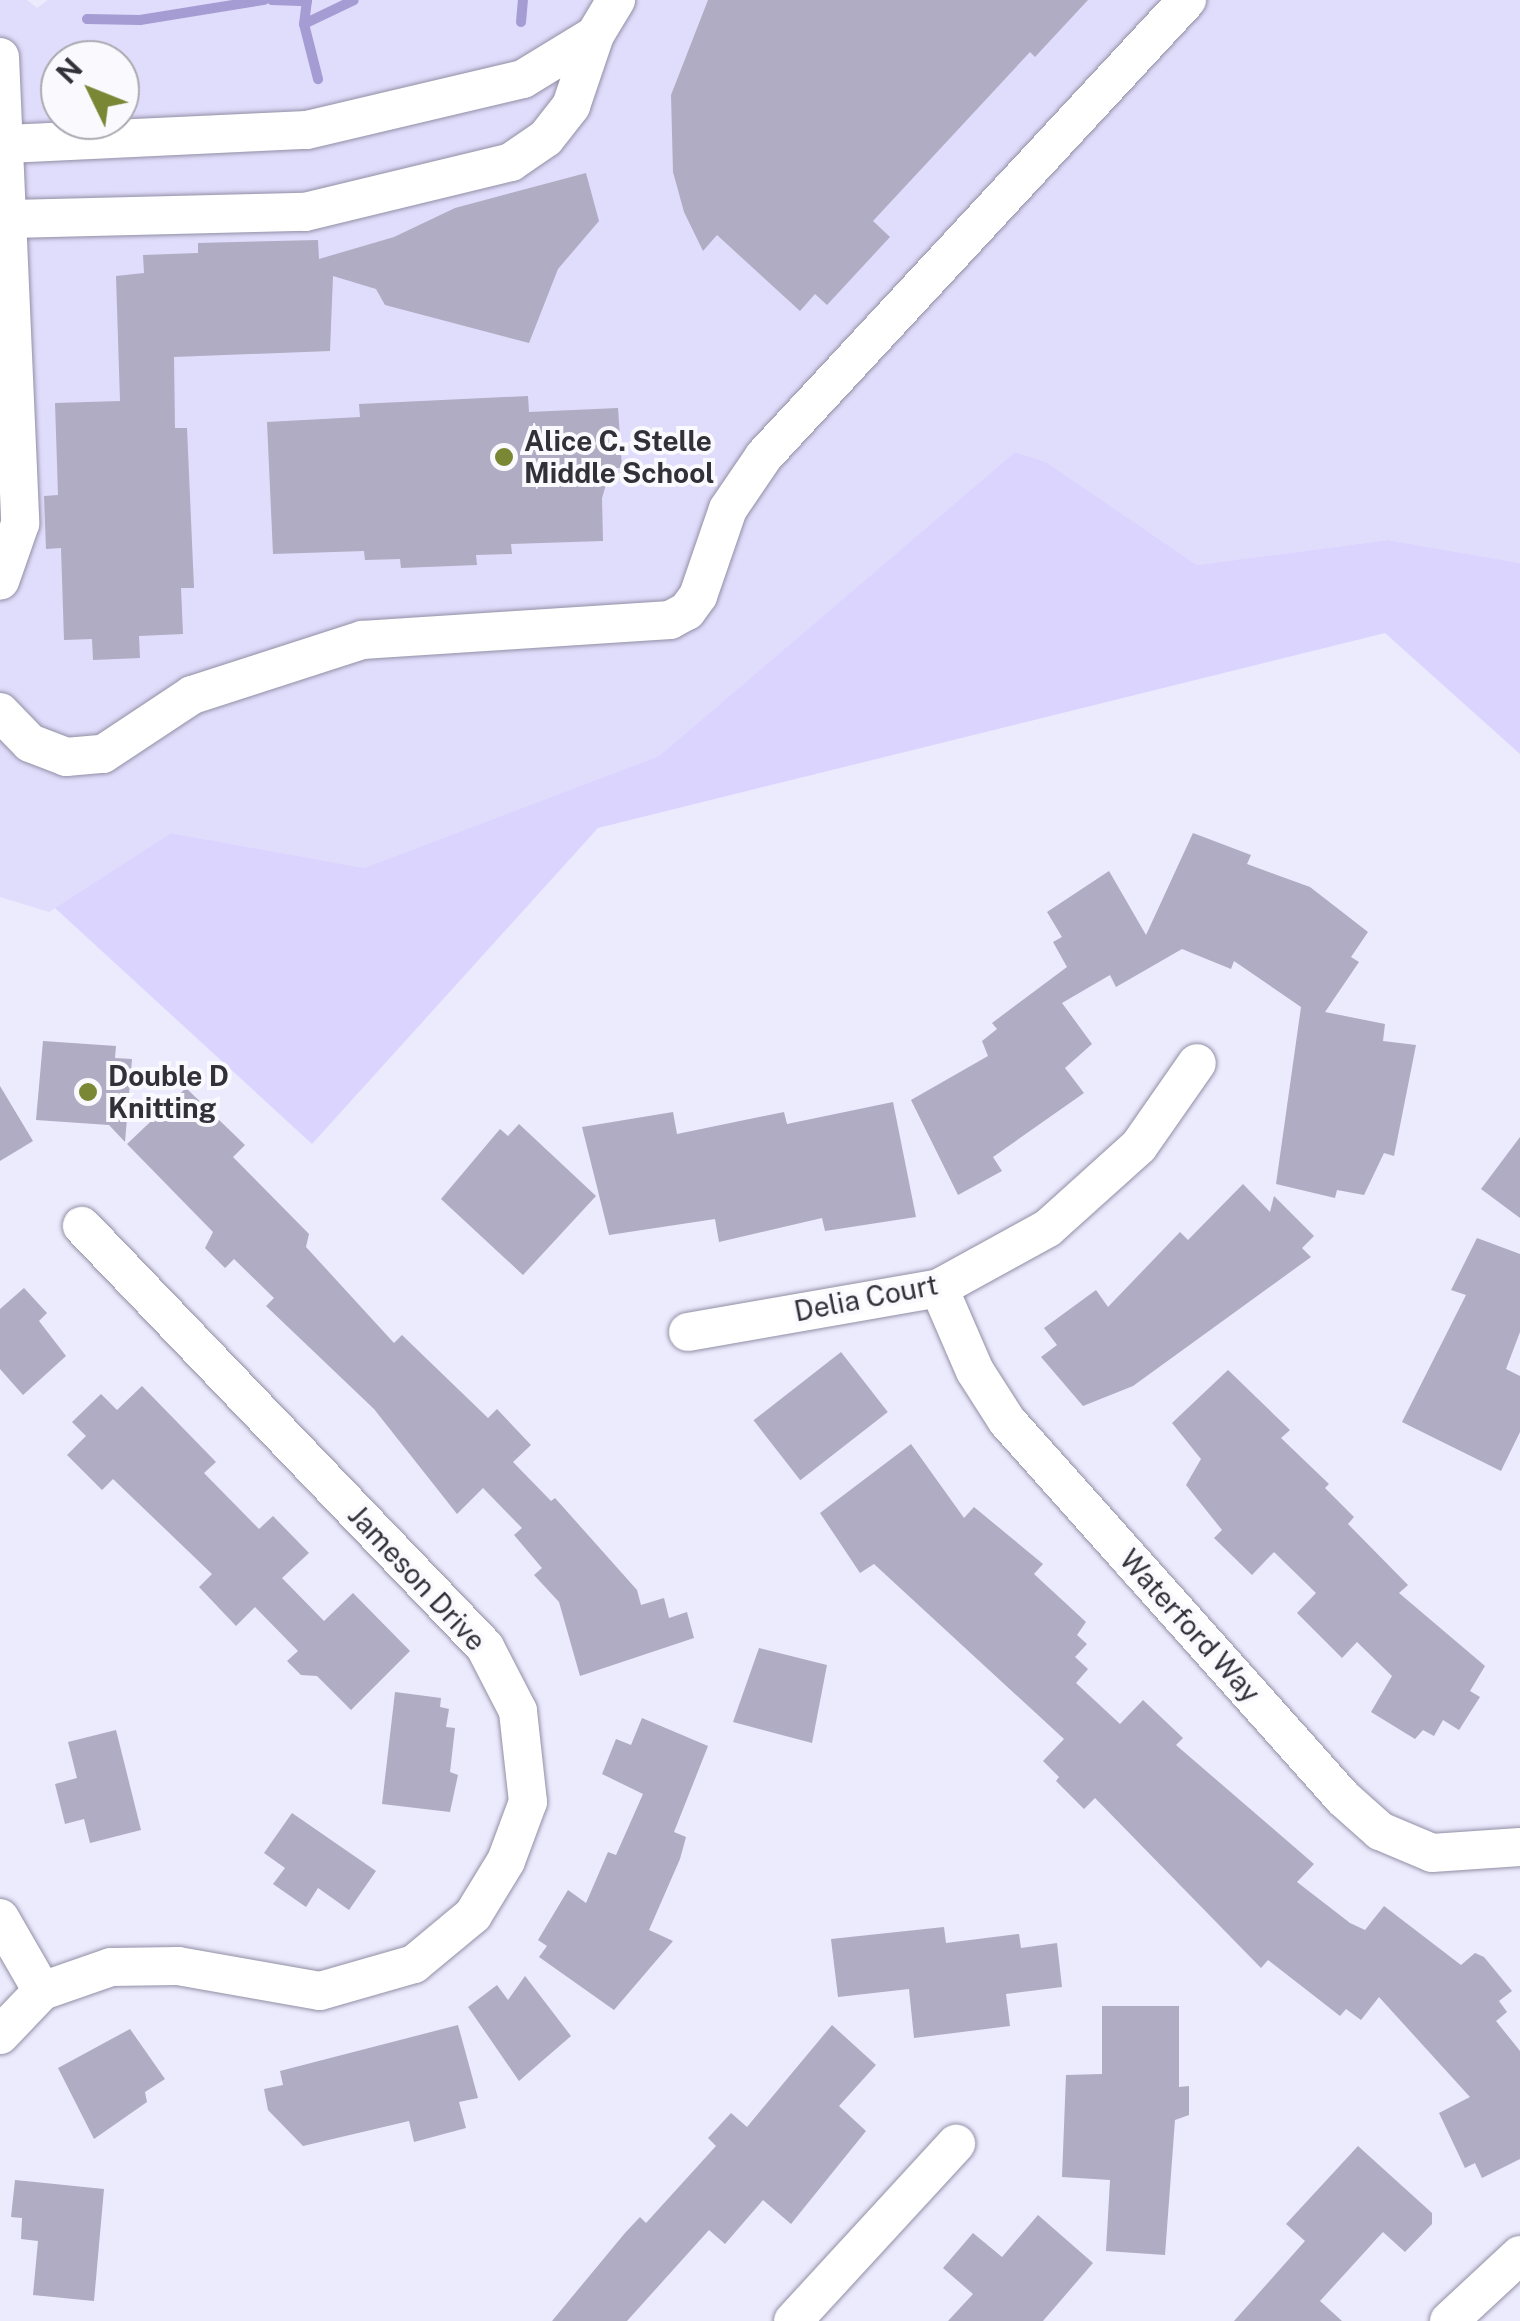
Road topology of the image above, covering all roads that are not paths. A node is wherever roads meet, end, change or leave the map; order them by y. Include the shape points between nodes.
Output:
1 (616, 0) edge
2 (1186, 0) edge
3 (595, 35) junction
4 (0, 58) edge
5 (6, 144) junction
6 (11, 219) junction
7 (0, 579) edge
8 (0, 712) edge
9 (1197, 1063) dead end
10 (82, 1226) dead end
11 (938, 1288) junction
12 (688, 1332) dead end
13 (1520, 1847) edge
14 (0, 1918) edge
15 (42, 1991) junction
16 (0, 2035) edge
17 (956, 2144) dead end
18 (1520, 2255) edge
19 (793, 2321) edge
20 (1449, 2321) edge

1 - 3 street
2 - 8 street via 764,456 728,509 687,611 670,620 362,640 192,695 103,754 66,757 30,744
3 - 5 street via 523,78 307,130
3 - 6 street via 571,106 546,138 512,162 304,212
4 - 5 street
5 - 6 street
6 - 7 street via 20,524
9 - 11 street, Delia Court via 1138,1146 1048,1228
10 - 15 street, Jameson Drive via 485,1647 518,1711 528,1802 506,1861 473,1916 414,1964 320,1990 178,1966 111,1967
11 - 12 street, Delia Court
11 - 13 street, Waterford Way via 974,1371 1007,1421 1343,1798 1380,1831 1432,1852
14 - 15 street
15 - 16 street, Jameson Drive
17 - 19 street
18 - 20 street

